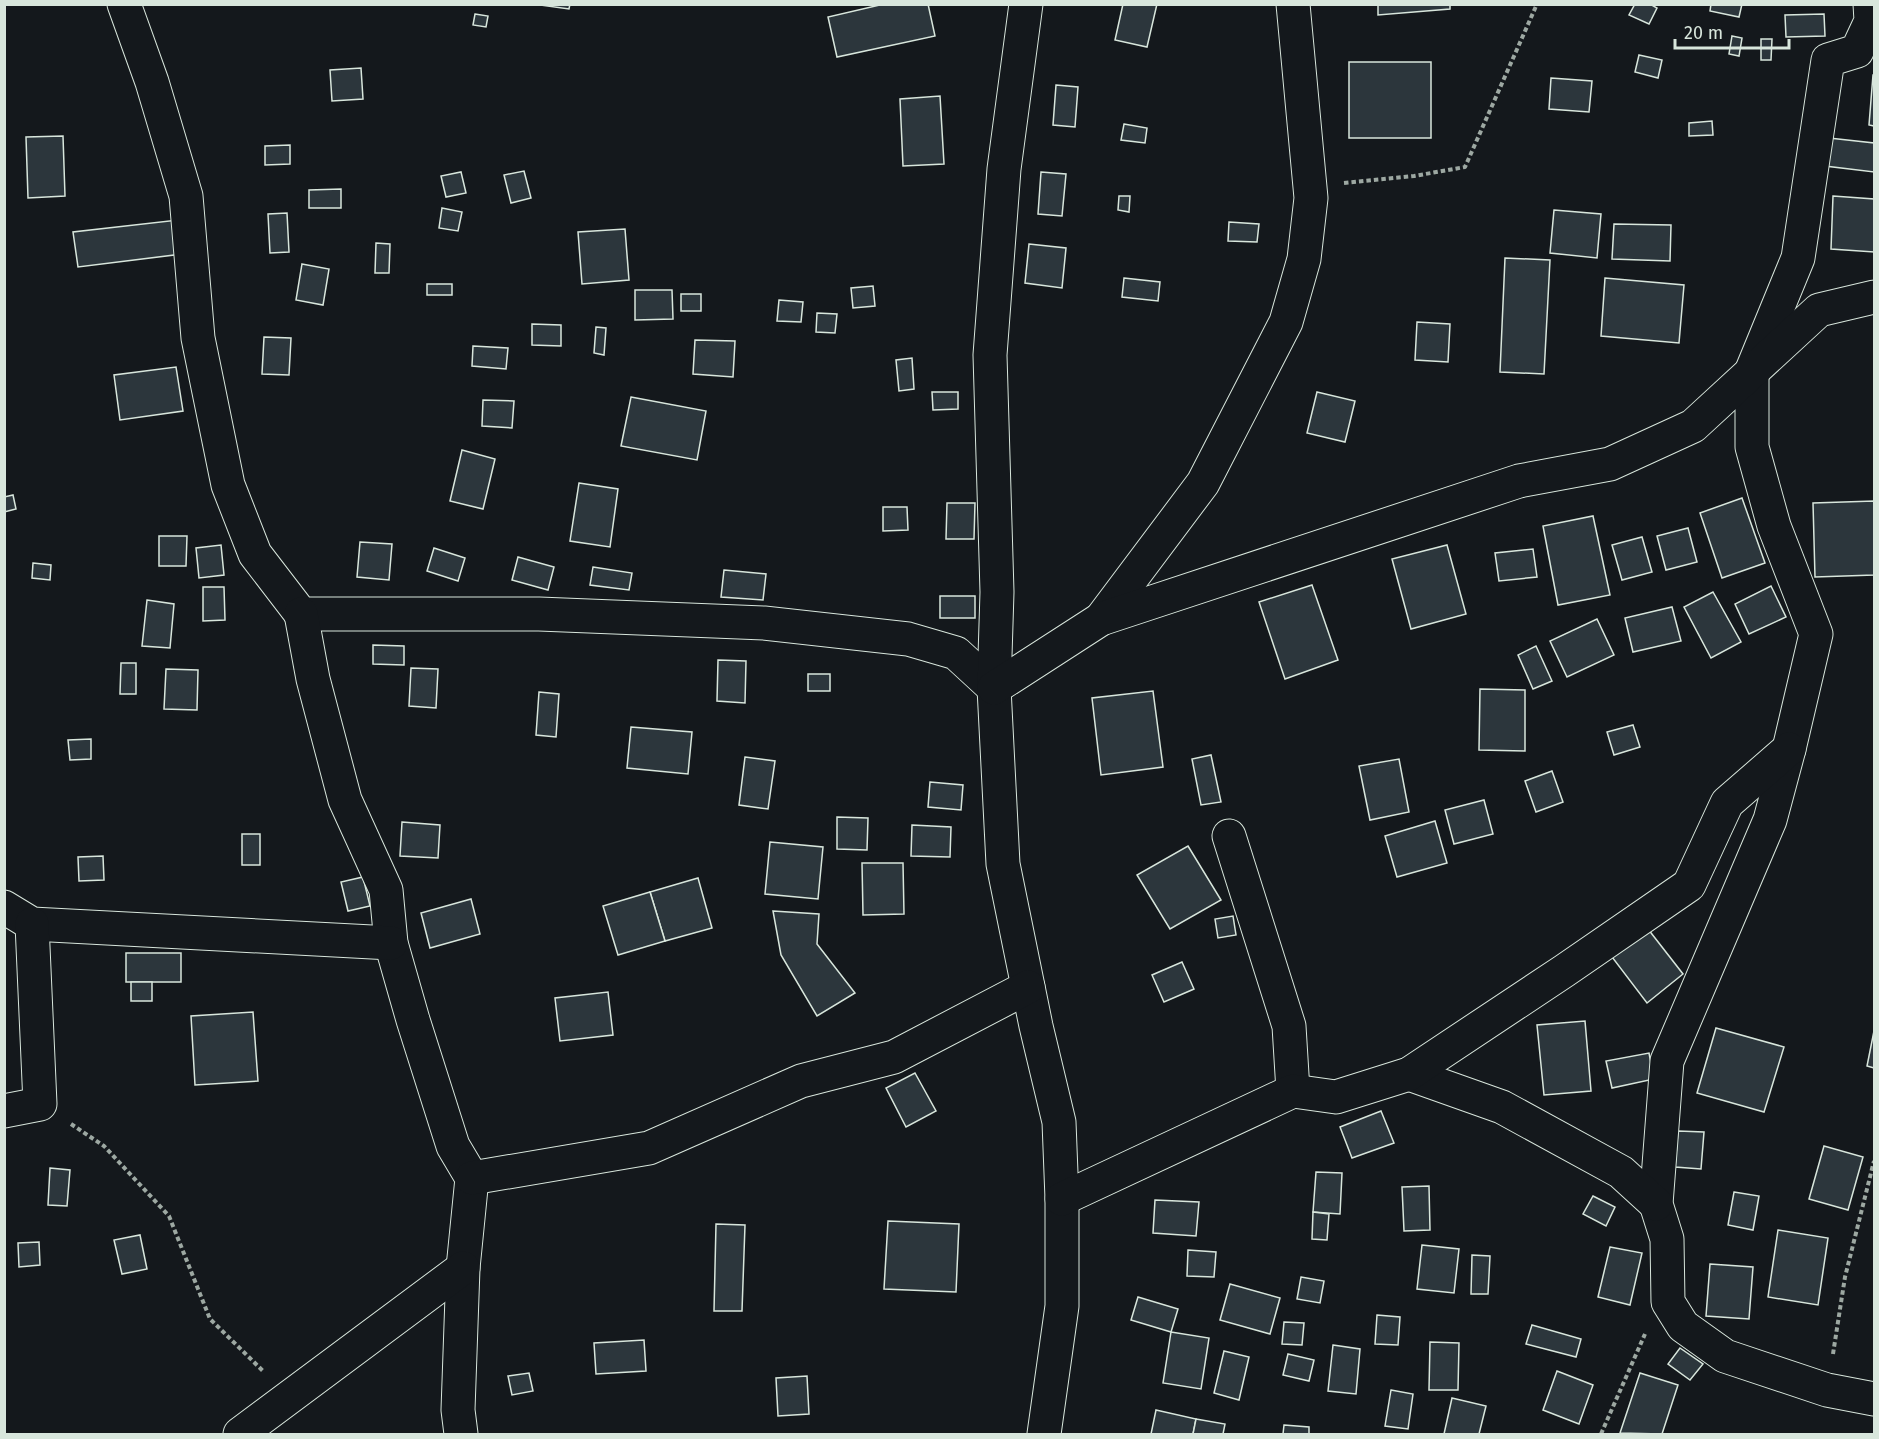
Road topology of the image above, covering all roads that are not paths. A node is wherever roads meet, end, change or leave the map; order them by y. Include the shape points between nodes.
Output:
1 (124, 4) edge
2 (1026, 4) edge
3 (1293, 4) edge
4 (1870, 4) edge
5 (1875, 297) edge
6 (1752, 370) junction
7 (301, 614) junction
8 (1101, 619) junction
9 (994, 688) junction
10 (1789, 749) junction
11 (1229, 836) dead end
12 (18, 915) edge
13 (391, 943) junction
14 (1028, 987) junction
15 (1409, 1074) junction
16 (1293, 1091) junction
17 (4, 1111) edge
18 (472, 1178) junction
19 (1062, 1199) junction
20 (1656, 1204) junction
21 (463, 1268) junction
22 (1875, 1399) edge
23 (240, 1434) edge
24 (461, 1434) edge
25 (1044, 1434) edge

1 - 7 street via 186,196 198,338 228,485 255,554
2 - 9 street via 1004,169 990,355 997,592
3 - 8 street via 1311,198 1304,260 1286,322 1203,483
4 - 6 street via 1871,21 1857,51 1828,60 1798,258
5 - 6 street via 1819,310
6 - 8 street via 1693,426 1610,464 1519,481
6 - 10 street via 1752,447 1774,526 1816,634
7 - 9 street via 539,614 765,623 908,639 956,653
7 - 13 street via 313,679 345,800 386,890
8 - 9 street
9 - 14 street via 1003,864
10 - 15 street via 1726,803 1689,885
10 - 20 street via 1770,820 1667,1061
11 - 16 street via 1289,1026
12 - 13 street
12 - 17 street via 40,1104
13 - 18 street via 453,1146
14 - 18 street via 894,1058 801,1081 649,1148
14 - 19 street via 1059,1122
15 - 16 street via 1336,1096
15 - 20 street via 1502,1107 1621,1172
16 - 19 street
18 - 21 street
19 - 25 street via 1062,1306
20 - 22 street via 1667,1239 1668,1302 1683,1326 1725,1356 1827,1390
21 - 23 street
21 - 24 street via 458,1410

